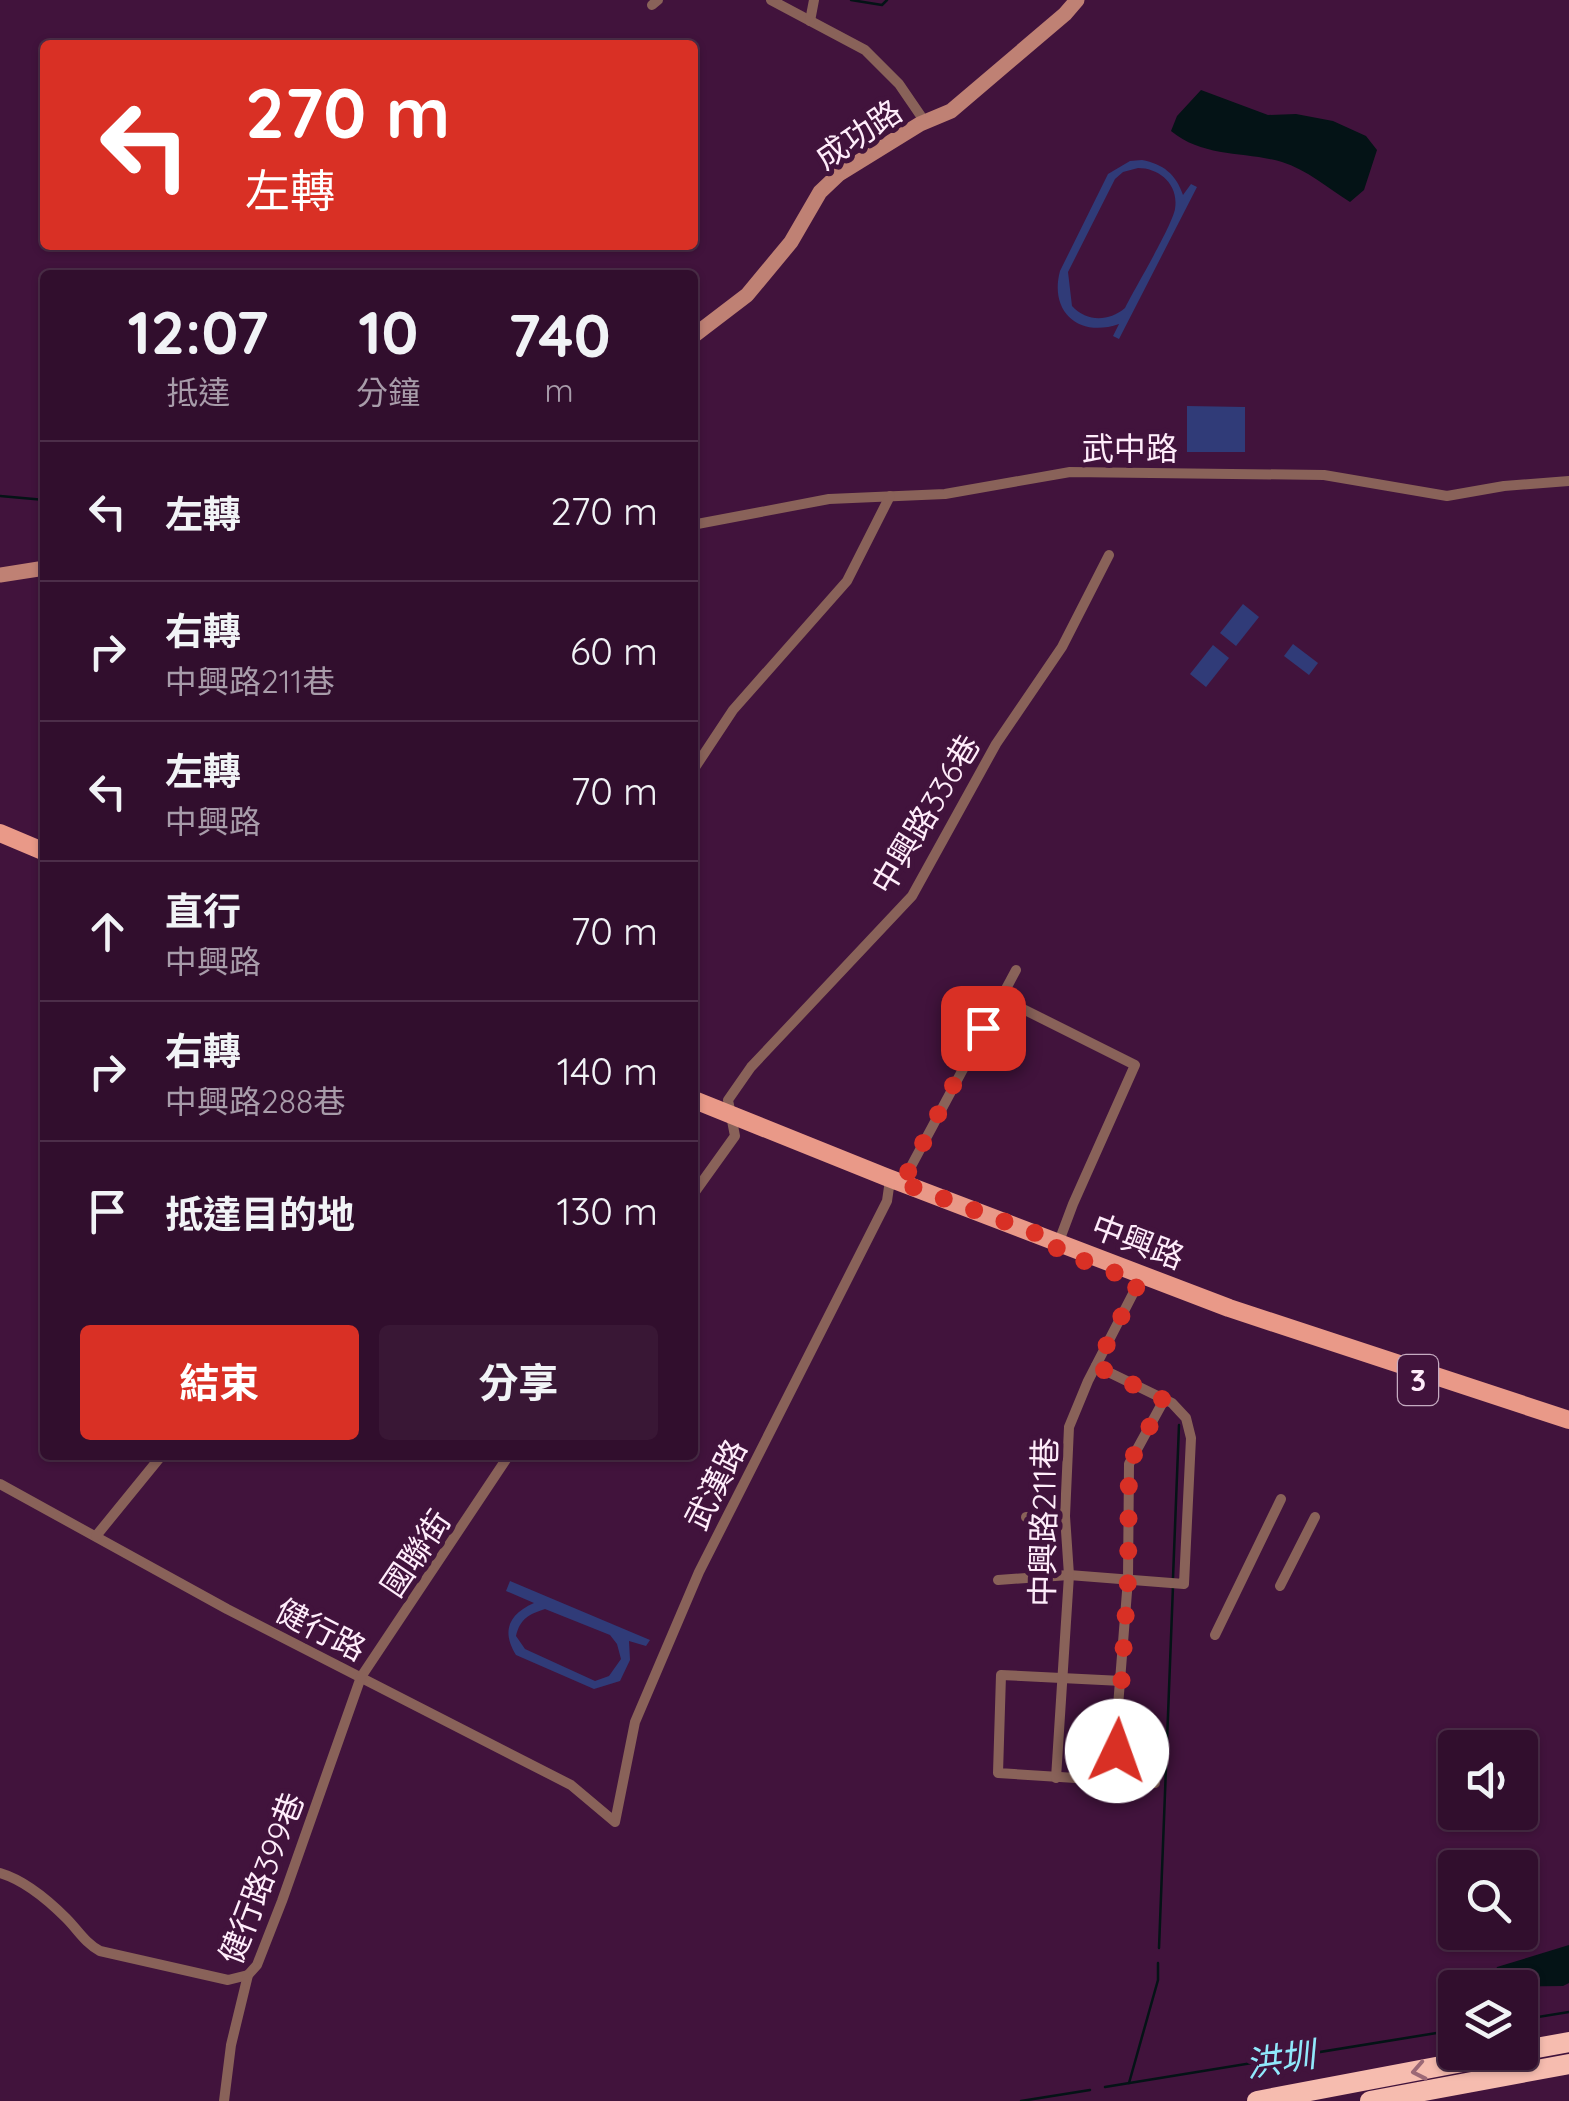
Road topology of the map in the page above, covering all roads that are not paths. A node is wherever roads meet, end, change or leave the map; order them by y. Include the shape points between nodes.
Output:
1 (771, 0) edge
2 (814, 0) edge
3 (1077, 0) edge
4 (810, 20) junction
5 (925, 122) junction
6 (698, 331) edge
7 (1569, 481) edge
8 (890, 496) junction
9 (698, 524) edge
10 (1109, 555) dead end
11 (40, 569) edge
12 (0, 575) edge
13 (698, 763) edge
14 (0, 821) edge
15 (0, 833) edge
16 (40, 838) edge
17 (40, 850) edge
18 (1016, 970) dead end
19 (999, 996) junction
20 (698, 1102) edge
21 (698, 1111) edge
22 (733, 1120) junction
23 (893, 1184) junction
24 (698, 1188) edge
25 (1058, 1246) junction
26 (1139, 1282) junction
27 (1096, 1366) junction
28 (1164, 1400) junction
29 (1569, 1420) edge
30 (1569, 1431) edge
31 (158, 1460) edge
32 (507, 1460) edge
33 (0, 1484) edge
34 (1281, 1499) dead end
35 (1065, 1516) junction
36 (1026, 1517) dead end
37 (1315, 1517) dead end
38 (96, 1536) junction
39 (1069, 1575) junction
40 (1128, 1579) junction
41 (998, 1580) dead end
42 (1280, 1586) dead end
43 (1215, 1635) dead end
44 (361, 1678) junction
45 (1063, 1678) junction
46 (1122, 1681) junction
47 (1056, 1778) junction
48 (1116, 1782) junction
49 (1155, 1783) dead end
50 (615, 1822) joint
51 (0, 1874) edge
52 (248, 1974) junction
53 (1569, 2042) edge
54 (1538, 2048) edge
55 (1569, 2064) edge
56 (1438, 2067) edge
57 (224, 2101) edge
58 (1257, 2101) edge
59 (1370, 2101) edge

1 - 4 street
2 - 4 street
3 - 5 street, 成功路 via 984,85
4 - 5 street via 865,50
5 - 6 street, 成功路 via 839,174 747,294
7 - 8 street, 武中路 via 1447,496 1324,476 1108,471
8 - 9 street, 武中路 via 829,499
8 - 13 street via 847,582 733,710
10 - 22 street, 中興路336巷 via 1062,647 996,744 912,896 751,1067 728,1100
11 - 12 street
14 - 16 main road
15 - 17 main road
18 - 19 street, 武漢路
19 - 23 street, 武漢路 via 907,1174
19 - 25 street via 1135,1064
20 - 22 main road, 中興路 / 3
21 - 22 main road, 中興路 / 3
22 - 23 main road, 中興路 / 3
22 - 24 street via 735,1136
23 - 25 main road, 中興路 / 3
23 - 50 street, 武漢路 via 705,1559 635,1722
25 - 26 main road, 中興路 / 3
25 - 29 main road, 中興路 / 3
26 - 27 street, 中興路211巷
26 - 30 main road, 中興路 / 3
27 - 28 street
27 - 35 street, 中興路211巷 via 1069,1427
28 - 40 street via 1129,1464
28 - 40 street via 1186,1418 1191,1438 1177,1583
31 - 38 street
32 - 44 street, 國聯街
33 - 38 street, 健行路
34 - 43 street
35 - 36 street
35 - 39 street, 中興路211巷
37 - 42 street
38 - 44 street, 健行路
39 - 40 street
39 - 41 street
39 - 45 street, 中興路211巷
40 - 46 street
44 - 50 street, 健行路 via 571,1785
44 - 52 street, 健行路399巷 via 282,1901
45 - 46 street
45 - 47 street, 中興路211巷
45 - 47 street via 1002,1675 998,1774
46 - 48 street
47 - 48 street
48 - 49 street
51 - 52 street via 16,1878 100,1951 228,1980
52 - 57 street, 健行路399巷
53 - 54 highway
55 - 59 highway
56 -> 58 highway

